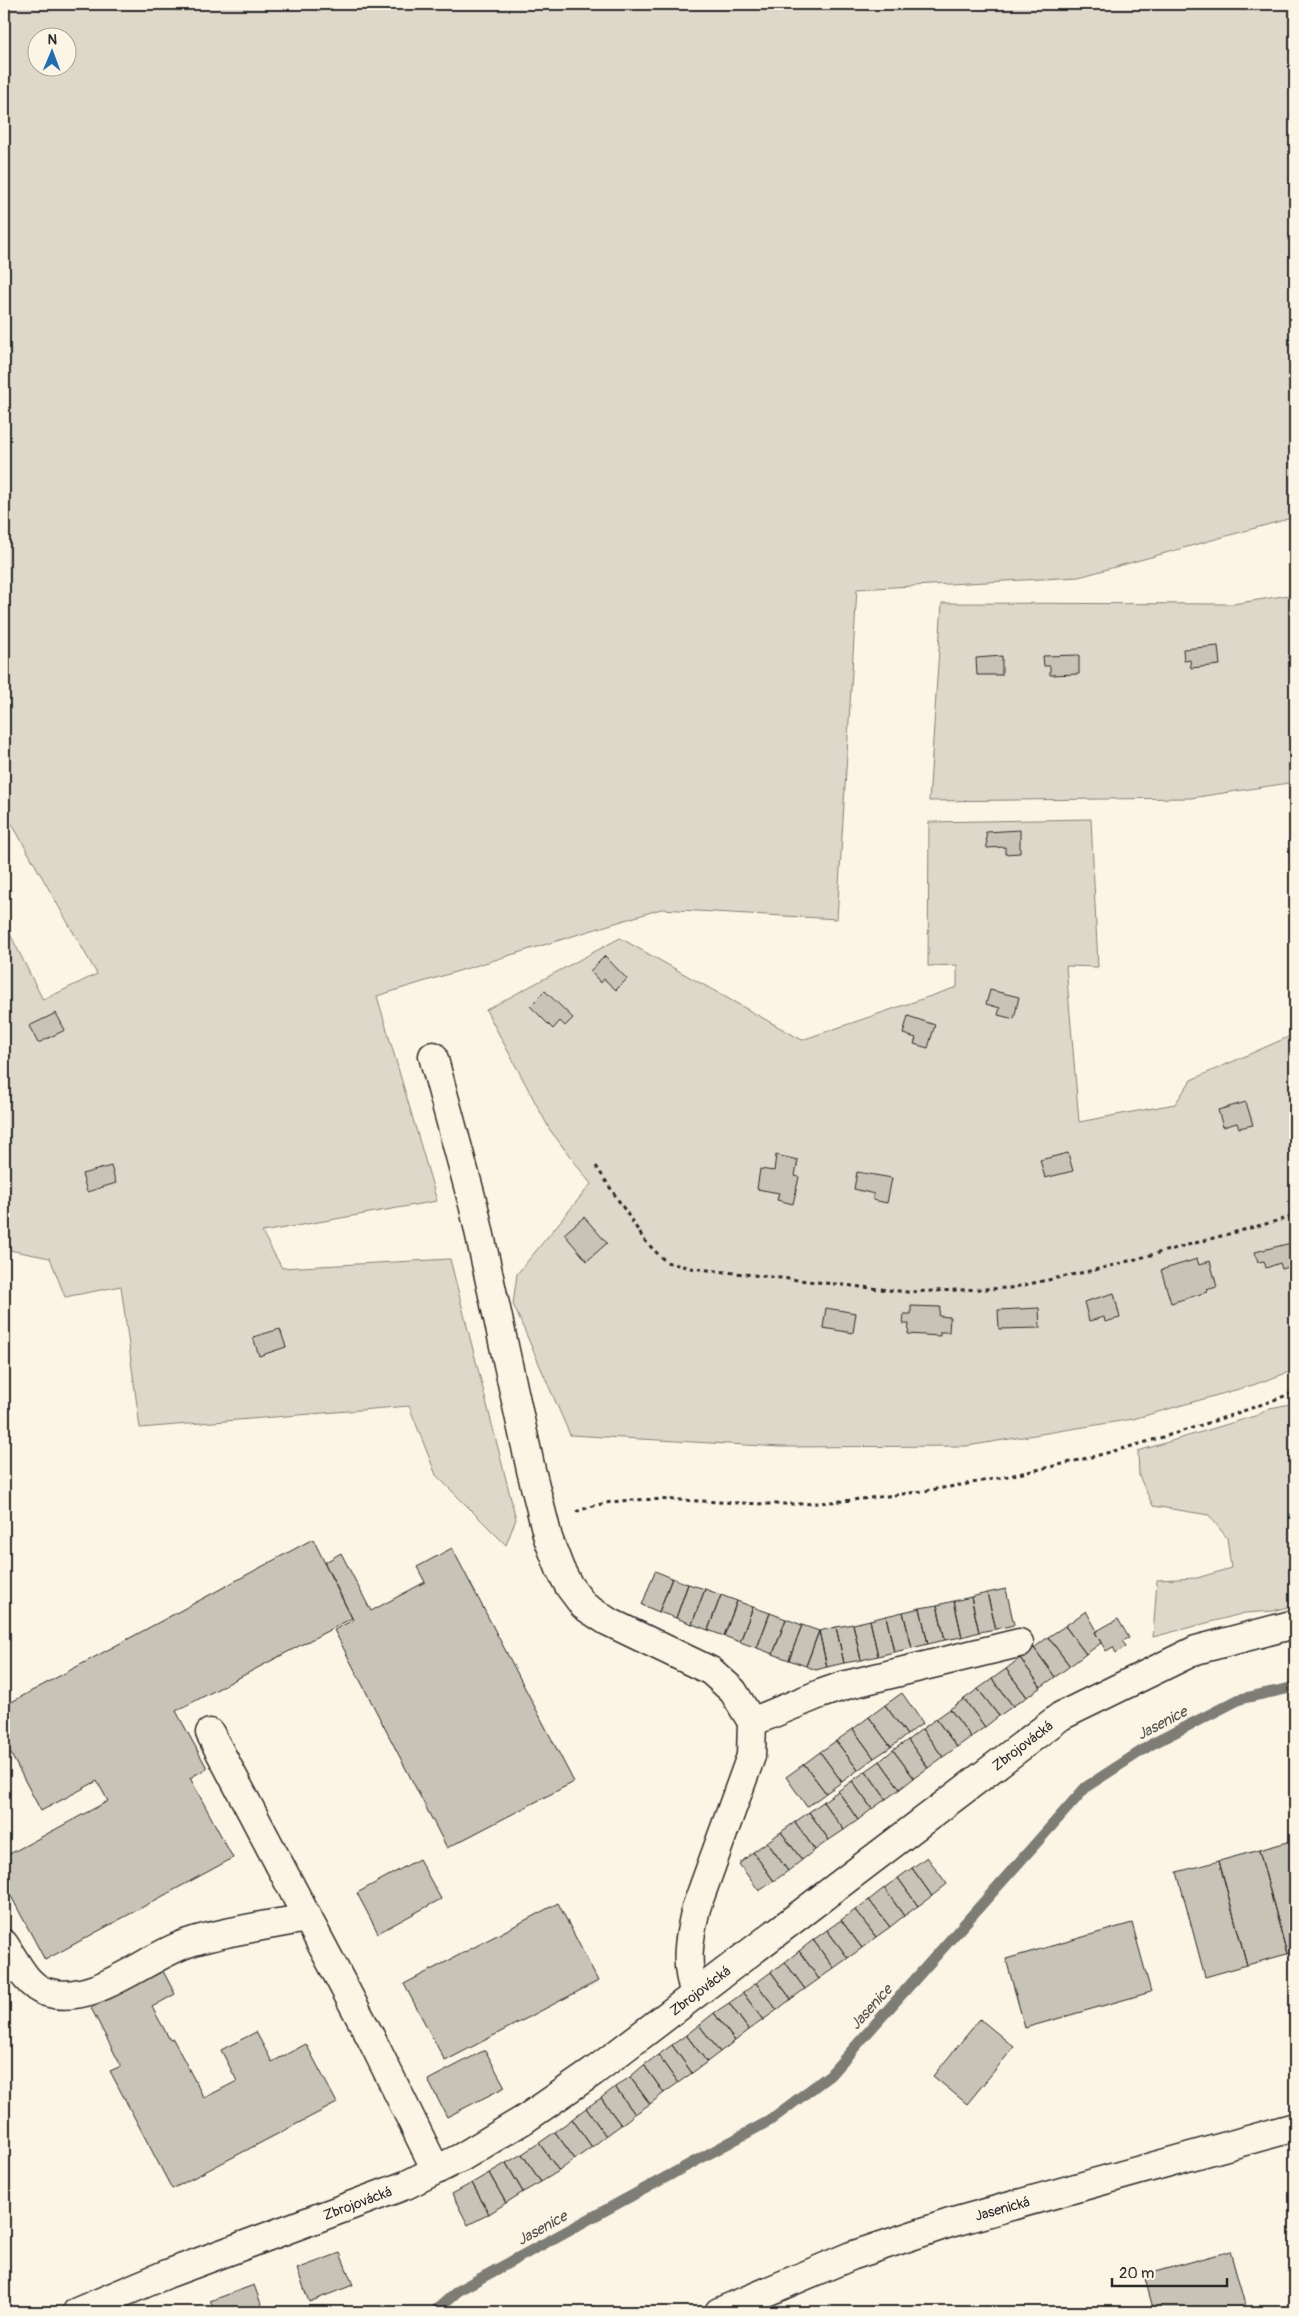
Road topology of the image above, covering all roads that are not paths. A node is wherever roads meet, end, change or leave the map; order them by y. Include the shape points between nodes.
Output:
1 (433, 1056) dead end
2 (1295, 1624) edge
3 (1019, 1643) dead end
4 (752, 1722) junction
5 (210, 1733) dead end
6 (307, 1918) junction
7 (4, 1944) edge
8 (695, 1993) junction
9 (1295, 2127) edge
10 (436, 2170) junction
11 (77, 2312) edge
12 (719, 2312) edge

1 - 4 street via 474,1208 548,1538 569,1586 584,1606 607,1621 711,1671 733,1691
2 - 8 street, Zbrojovácká via 1196,1650 1061,1716
3 - 4 street via 846,1685
4 - 8 street via 750,1756 691,1929 688,1964
5 - 6 street
6 - 7 street via 193,1941 101,1986 70,1995 57,1995 36,1988
6 - 10 street
8 - 10 street, Zbrojovácká via 557,2098
9 - 12 street, Jasenická via 950,2223 851,2256
10 - 11 street, Zbrojovácká via 406,2185 167,2274

